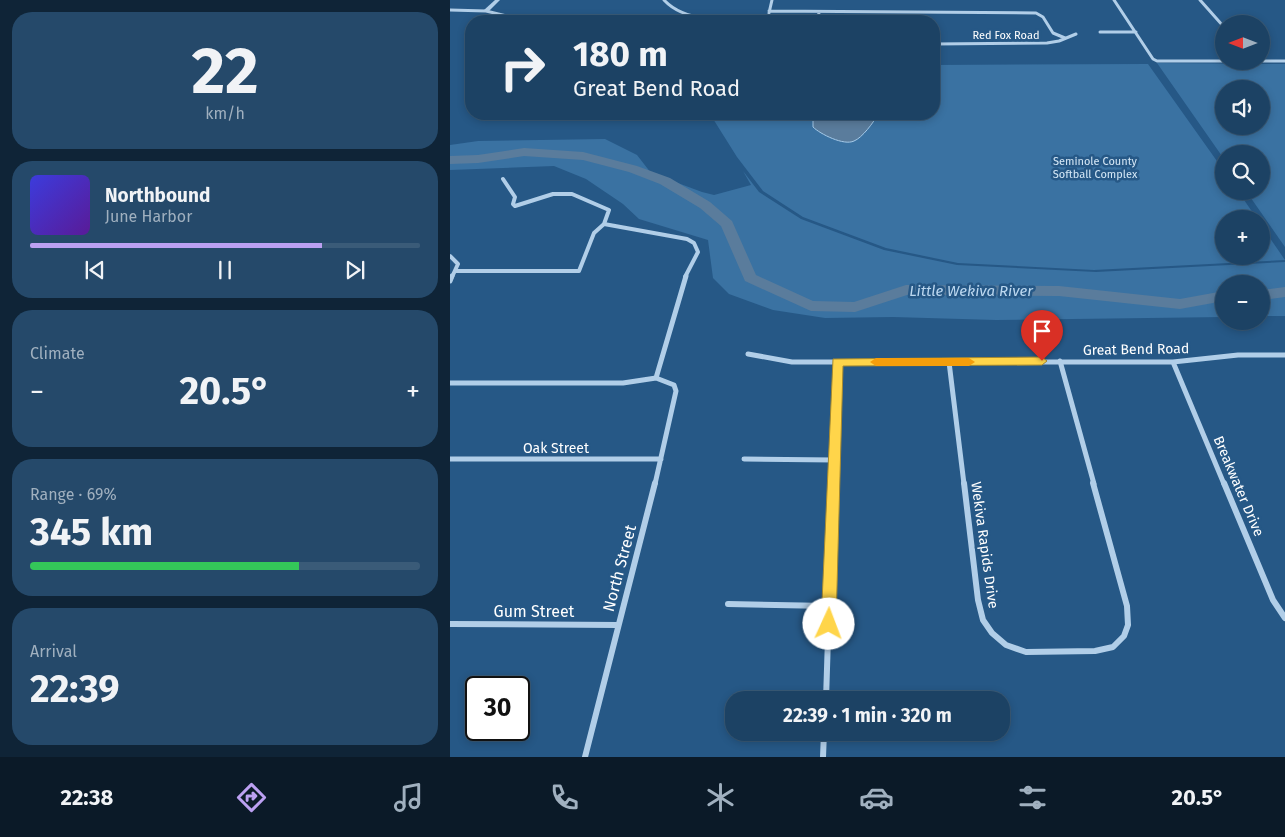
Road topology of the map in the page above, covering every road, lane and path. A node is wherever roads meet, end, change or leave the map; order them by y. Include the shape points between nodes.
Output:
1 (498, 0) edge
2 (664, 0) edge
3 (772, 0) edge
4 (1114, 0) edge
5 (1200, 0) edge
6 (450, 10) edge
7 (486, 11) junction
8 (769, 11) junction
9 (819, 12) junction
10 (503, 15) edge
11 (692, 15) edge
12 (768, 15) edge
13 (819, 15) edge
14 (1215, 17) edge
15 (1100, 32) dead end
16 (1136, 32) junction
17 (1076, 34) dead end
18 (1065, 38) junction
19 (940, 44) edge
20 (1215, 61) edge
21 (1270, 61) edge
22 (1285, 61) edge
23 (503, 179) dead end
24 (604, 224) junction
25 (450, 256) edge
26 (455, 271) junction
27 (450, 281) edge
28 (748, 354) dead end
29 (1285, 355) edge
30 (1060, 361) junction
31 (837, 362) junction
32 (949, 362) junction
33 (1173, 362) junction
34 (656, 378) junction
35 (450, 383) edge
36 (450, 459) edge
37 (661, 459) junction
38 (744, 460) dead end
39 (834, 460) junction
40 (728, 604) dead end
41 (829, 606) junction
42 (1285, 618) edge
43 (450, 624) edge
44 (618, 625) junction
45 (826, 691) edge
46 (824, 741) edge
47 (585, 757) edge
48 (823, 757) edge

1 - 7 street
2 - 11 street via 677,10
3 - 8 street
4 - 16 street
5 - 14 street
6 - 7 street
7 - 10 street
8 - 9 street
8 - 12 street
9 - 13 street
9 - 18 street via 1036,13 1043,17 1053,33
15 - 16 street
16 - 20 street via 1152,60
17 - 18 street, Red Fox Road
18 - 19 street, Red Fox Road via 1048,44
21 - 22 street
23 - 24 street via 515,197 515,206 553,194 572,194 608,210
24 - 26 street via 594,233 579,270
24 - 34 street via 687,239 697,246 698,252 683,281
25 - 26 street via 458,264
26 - 27 street
28 - 31 street, Great Bend Road via 792,362
29 - 33 street, Great Bend Road via 1238,354
30 - 32 street, Great Bend Road
30 - 32 street, Wekiva Rapids Drive via 1127,606 1128,625 1124,636 1113,647 1095,651 1026,652 1006,644 983,620
30 - 33 street, Great Bend Road
31 - 32 street, Great Bend Road
31 - 39 street
33 - 42 street, Breakwater Drive via 1274,600
34 - 35 street via 623,383
34 - 37 street, North Street via 674,385 676,391
36 - 37 street, Oak Street
37 - 44 street, North Street
38 - 39 street
39 - 41 street
40 - 41 street
41 - 45 street
43 - 44 street, Gum Street
44 - 47 street, North Street
46 - 48 street

